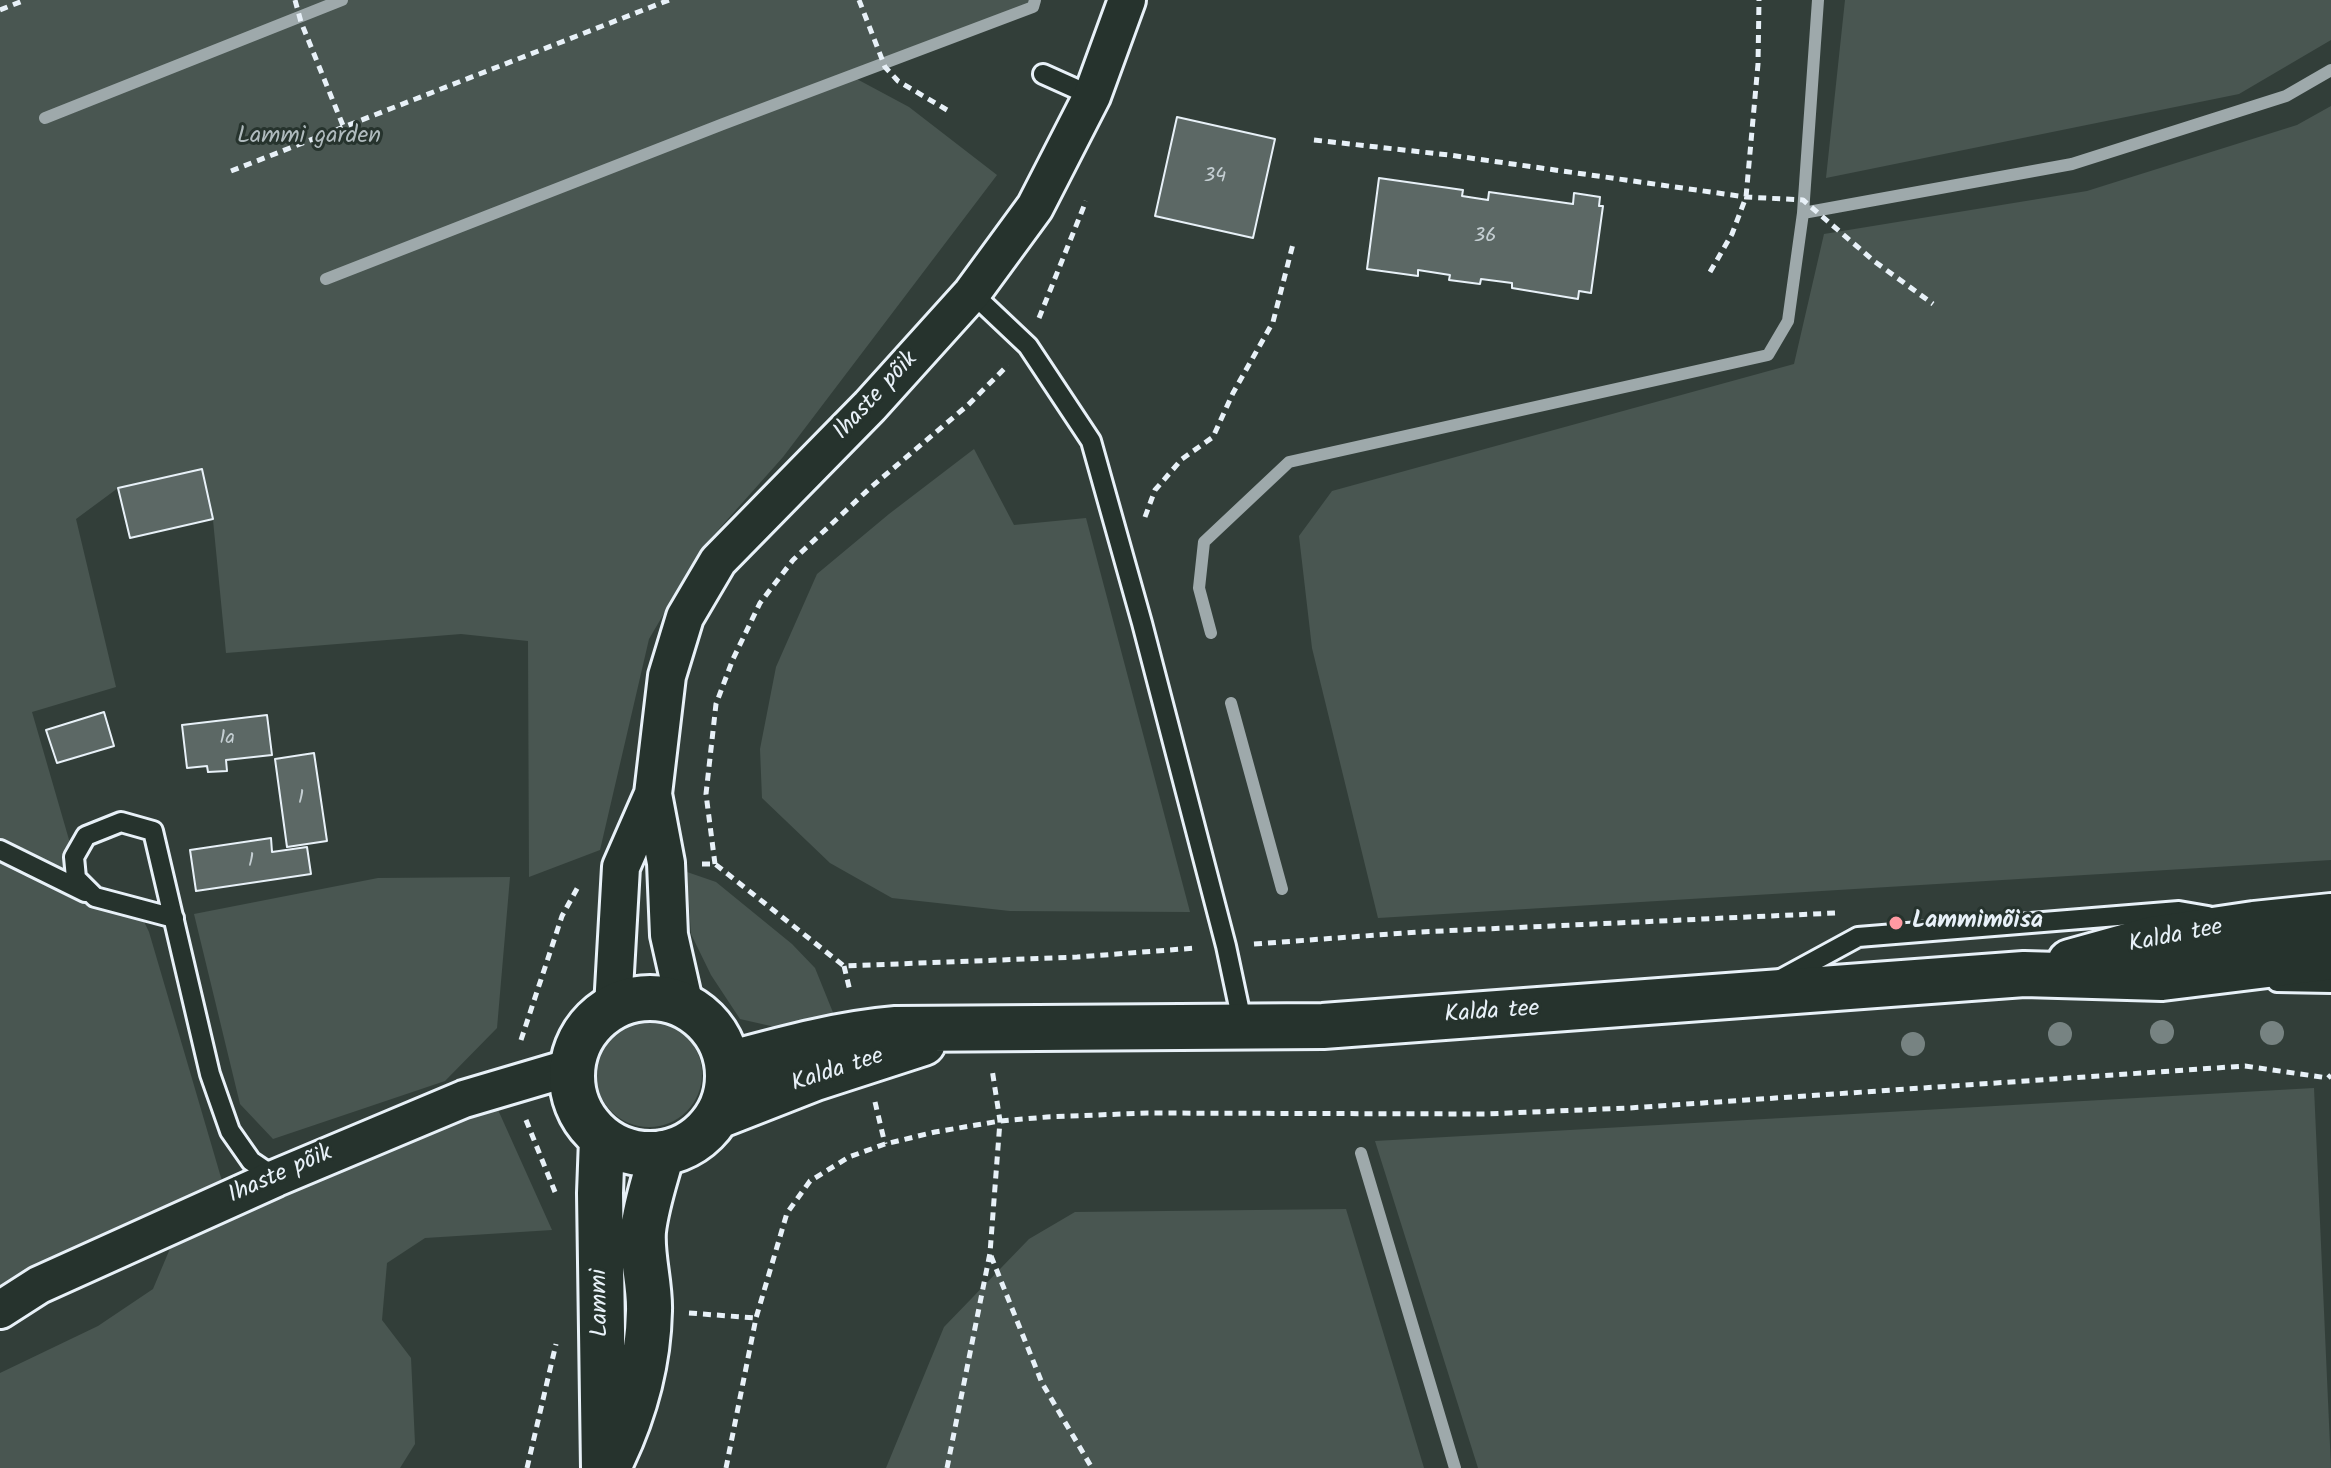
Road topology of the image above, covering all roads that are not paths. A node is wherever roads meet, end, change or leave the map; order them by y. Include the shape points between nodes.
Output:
1 (1127, 0) edge
2 (1043, 74) dead end
3 (1092, 96) junction
4 (972, 293) junction
5 (653, 794) junction
6 (0, 850) edge
7 (95, 897) junction
8 (174, 918) junction
9 (2254, 924) junction
10 (2326, 954) edge
11 (2024, 974) junction
12 (1751, 996) junction
13 (685, 1006) junction
14 (613, 1007) junction
15 (1243, 1026) junction
16 (972, 1030) junction
17 (728, 1064) junction
18 (572, 1067) junction
19 (718, 1116) junction
20 (602, 1139) junction
21 (662, 1153) junction
22 (276, 1178) junction
23 (0, 1310) edge
24 (606, 1468) edge

1 - 3 street, Ihaste põik
2 - 3 lane
3 - 4 street, Ihaste põik via 1035,207
4 - 5 street, Ihaste põik via 718,561 685,617 667,676
4 - 15 lane via 1028,346 1091,441
5 - 13 street, Ihaste põik via 666,863 669,935
5 - 14 street, Ihaste põik via 621,867
6 - 7 lane
7 - 8 lane
7 - 8 lane via 76,878 74,857 86,836 121,822 153,831
8 - 22 lane via 210,1074 230,1131 251,1161
9 - 10 street, Kalda tee
9 - 11 street, Kalda tee via 2153,939
9 - 12 lane via 2179,911 1858,937
10 - 11 street, Kalda tee via 2162,978
11 - 12 street, Kalda tee
12 - 15 street, Kalda tee via 1323,1026
13 - 14 street via 659,997
13 - 17 street via 705,1020
14 - 18 street via 580,1042
15 - 16 street, Kalda tee
16 - 17 street, Kalda tee via 860,1032
16 - 19 street, Kalda tee via 815,1078
17 - 19 street via 728,1091
18 - 20 street via 573,1094 584,1119
18 - 22 street, Ihaste põik via 464,1099
19 - 21 street via 701,1137
20 - 21 street via 625,1151
20 - 24 street, Lammi
21 - 24 street, Lammi via 643,1235 649,1310 643,1369 628,1424
22 - 23 street, Ihaste põik via 39,1285

